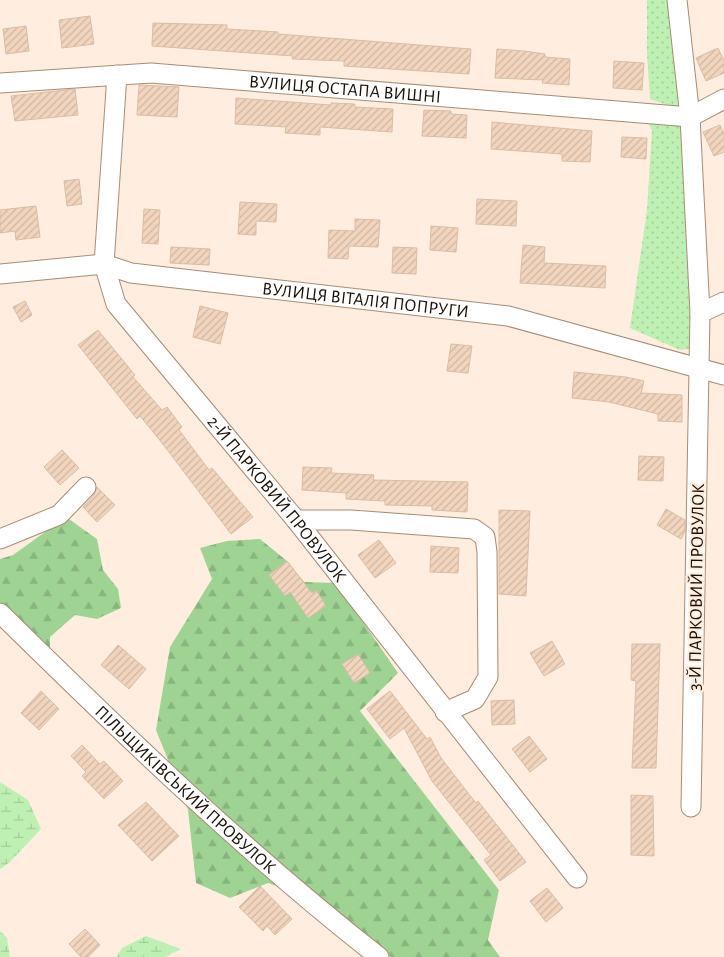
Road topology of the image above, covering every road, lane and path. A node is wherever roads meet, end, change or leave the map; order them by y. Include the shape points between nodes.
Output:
1 (677, 0) edge
2 (117, 75) junction
3 (0, 83) edge
4 (724, 99) edge
5 (690, 117) junction
6 (104, 264) junction
7 (0, 274) edge
8 (724, 302) edge
9 (700, 313) junction
10 (701, 368) junction
11 (724, 375) edge
12 (86, 487) dead end
13 (296, 520) junction
14 (0, 539) edge
15 (0, 613) edge
16 (445, 712) junction
17 (691, 807) dead end
18 (576, 878) dead end
19 (379, 957) edge

1 - 5 street, 3-Й ПАРКОВИЙ ПРОВУЛОК
2 - 3 street, ВУЛИЦЯ ОСТАПА ВИШНІ
2 - 5 street, ВУЛИЦЯ ОСТАПА ВИШНІ via 151,73
2 - 6 street, 2-Й ПАРКОВИЙ ПРОВУЛОК
4 - 5 street
5 - 9 street, 3-Й ПАРКОВИЙ ПРОВУЛОК
6 - 7 street, ВУЛИЦЯ ВІТАЛІЯ ПОПРУГИ
6 - 10 street, ВУЛИЦЯ ВІТАЛІЯ ПОПРУГИ via 131,274 508,316
6 - 13 street, 2-Й ПАРКОВИЙ ПРОВУЛОК via 116,304
8 - 9 street
9 - 10 street, 3-Й ПАРКОВИЙ ПРОВУЛОК
10 - 11 street, ВУЛИЦЯ ВІТАЛІЯ ПОПРУГИ
10 - 17 street, 3-Й ПАРКОВИЙ ПРОВУЛОК
12 - 14 street via 59,514
13 - 16 street, 2-Й ПАРКОВИЙ ПРОВУЛОК
13 - 16 street via 351,520 474,529 485,538 488,552 488,677 475,699
15 - 19 street, ПІЛЬЩИКІВСЬКИЙ ПРОВУЛОК via 232,835
16 - 18 street, 2-Й ПАРКОВИЙ ПРОВУЛОК

